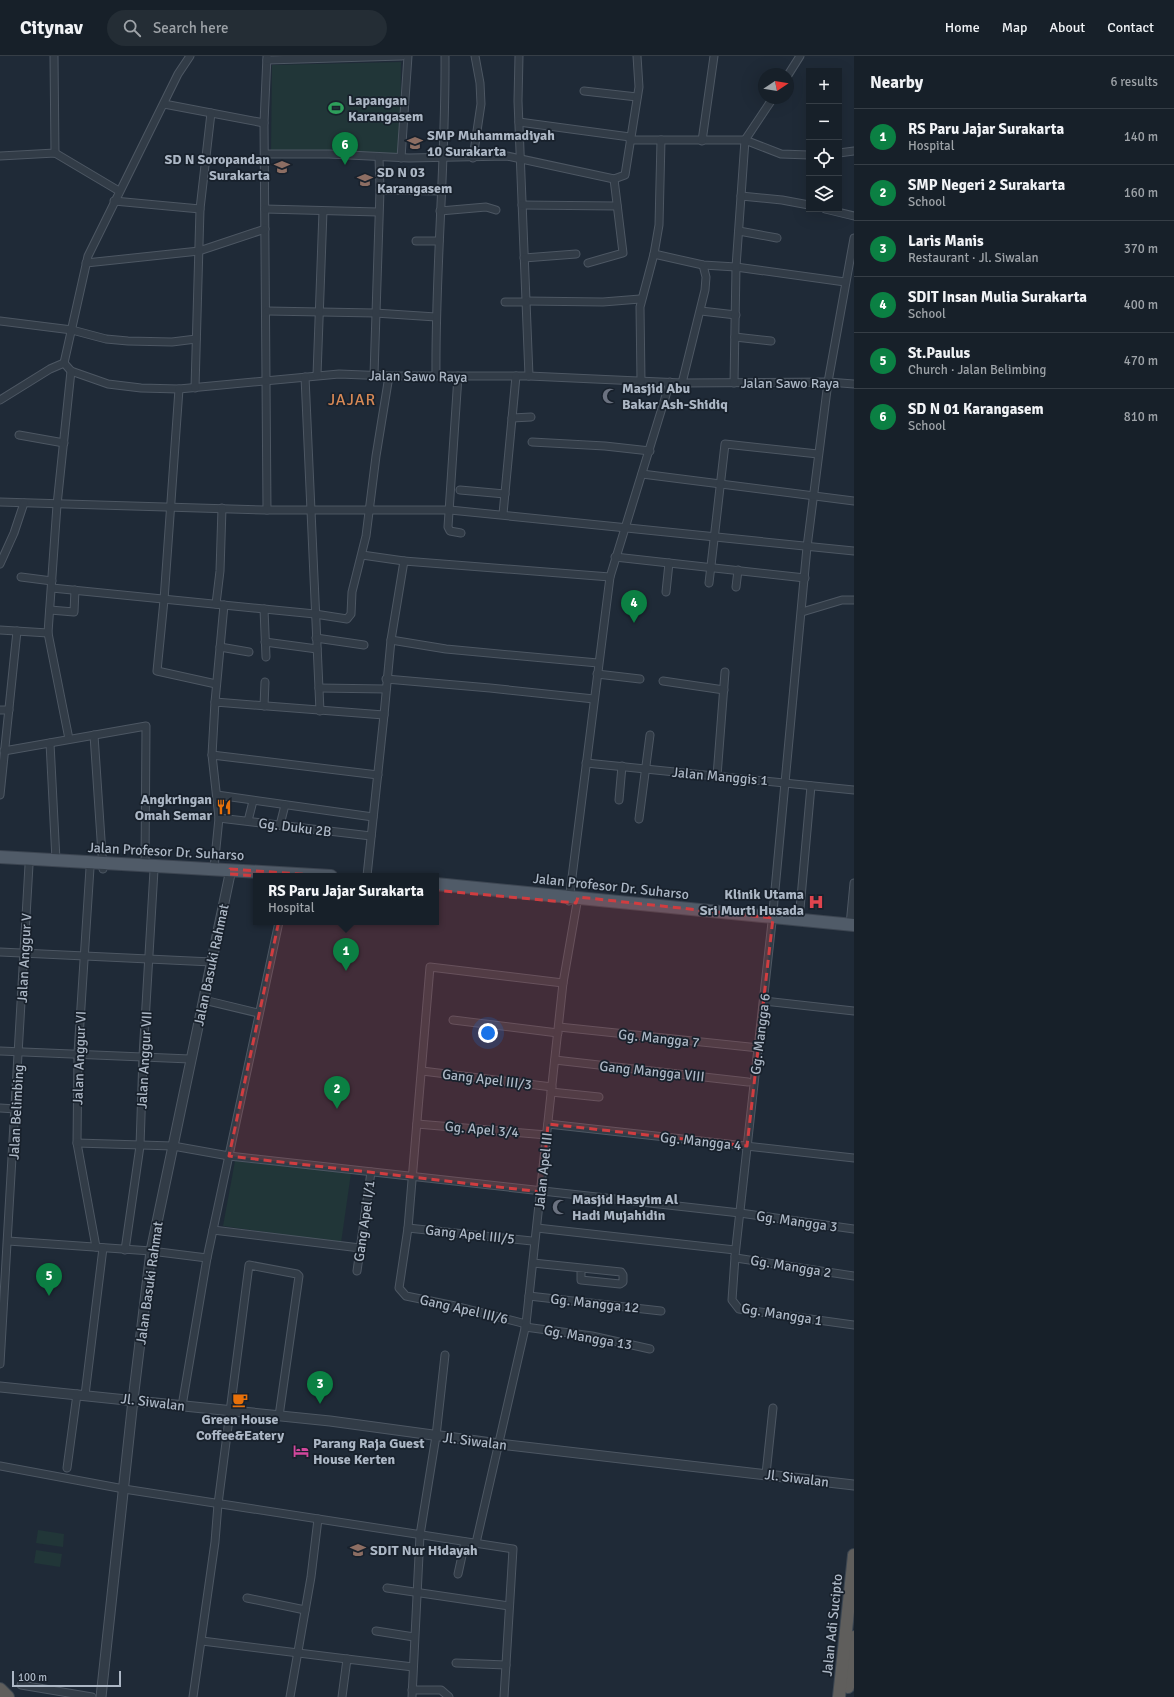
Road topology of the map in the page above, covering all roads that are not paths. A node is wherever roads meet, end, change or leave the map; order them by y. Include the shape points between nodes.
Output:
1 (54, 56) edge
2 (190, 56) edge
3 (402, 56) edge
4 (408, 56) edge
5 (445, 56) edge
6 (475, 56) edge
7 (519, 56) edge
8 (637, 56) edge
9 (714, 56) edge
10 (800, 56) edge
11 (267, 58) edge
12 (792, 68) edge
13 (584, 91) dead end
14 (637, 97) junction
15 (164, 104) junction
16 (769, 104) edge
17 (211, 113) junction
18 (519, 122) junction
19 (264, 123) junction
20 (630, 138) junction
21 (661, 140) junction
22 (745, 140) junction
23 (702, 141) junction
24 (854, 151) edge
25 (842, 153) edge
26 (55, 154) junction
27 (265, 154) junction
28 (806, 155) edge
29 (0, 156) edge
30 (379, 157) junction
31 (401, 158) junction
32 (443, 158) junction
33 (473, 158) junction
34 (520, 158) junction
35 (614, 179) junction
36 (380, 190) junction
37 (119, 191) junction
38 (441, 191) junction
39 (741, 196) junction
40 (114, 201) junction
41 (806, 204) edge
42 (522, 205) junction
43 (618, 206) junction
44 (200, 209) junction
45 (265, 209) junction
46 (496, 210) dead end
47 (323, 211) junction
48 (440, 211) junction
49 (378, 212) junction
50 (837, 212) edge
51 (854, 216) edge
52 (265, 229) junction
53 (739, 231) junction
54 (777, 238) dead end
55 (854, 238) edge
56 (416, 241) dead end
57 (439, 241) junction
58 (198, 250) junction
59 (576, 254) dead end
60 (654, 254) junction
61 (524, 258) junction
62 (86, 263) junction
63 (588, 263) dead end
64 (703, 265) junction
65 (736, 267) junction
66 (845, 282) junction
67 (640, 299) junction
68 (526, 301) junction
69 (505, 302) dead end
70 (267, 311) junction
71 (701, 311) junction
72 (320, 313) junction
73 (375, 313) junction
74 (736, 316) junction
75 (436, 317) junction
76 (0, 321) edge
77 (72, 330) junction
78 (735, 337) junction
79 (196, 340) junction
80 (771, 341) dead end
81 (64, 363) junction
82 (71, 371) junction
83 (374, 375) junction
84 (436, 375) junction
85 (317, 376) junction
86 (389, 376) junction
87 (458, 376) junction
88 (516, 376) junction
89 (529, 376) junction
90 (305, 377) junction
91 (641, 380) junction
92 (265, 382) junction
93 (670, 382) junction
94 (828, 382) junction
95 (682, 383) junction
96 (734, 383) junction
97 (854, 384) edge
98 (195, 388) junction
99 (179, 389) junction
100 (0, 400) edge
101 (531, 417) dead end
102 (512, 418) junction
103 (19, 435) dead end
104 (532, 442) dead end
105 (64, 443) junction
106 (650, 451) junction
107 (818, 454) junction
108 (642, 474) junction
109 (721, 485) junction
110 (460, 490) dead end
111 (505, 494) junction
112 (813, 496) junction
113 (854, 501) edge
114 (0, 502) edge
115 (24, 503) junction
116 (57, 505) junction
117 (170, 507) junction
118 (222, 508) junction
119 (267, 510) junction
120 (312, 510) junction
121 (370, 510) junction
122 (450, 510) junction
123 (503, 514) junction
124 (624, 526) junction
125 (461, 533) dead end
126 (715, 537) junction
127 (807, 547) junction
128 (854, 550) edge
129 (362, 555) junction
130 (615, 557) junction
131 (404, 561) junction
132 (669, 563) junction
133 (0, 564) edge
134 (712, 567) junction
135 (738, 570) junction
136 (21, 577) dead end
137 (610, 577) junction
138 (805, 578) junction
139 (709, 583) dead end
140 (52, 584) junction
141 (736, 587) dead end
142 (75, 590) junction
143 (666, 592) dead end
144 (164, 600) junction
145 (854, 600) edge
146 (216, 604) junction
147 (224, 605) junction
148 (264, 609) junction
149 (50, 610) junction
150 (802, 612) junction
151 (315, 614) junction
152 (0, 630) edge
153 (17, 631) junction
154 (48, 633) junction
155 (316, 638) junction
156 (391, 640) junction
157 (265, 642) junction
158 (364, 645) dead end
159 (220, 647) junction
160 (316, 649) junction
161 (249, 652) dead end
162 (266, 657) dead end
163 (598, 663) junction
164 (725, 672) dead end
165 (597, 674) junction
166 (386, 679) junction
167 (640, 679) dead end
168 (265, 682) dead end
169 (663, 682) dead end
170 (216, 684) junction
171 (319, 688) junction
172 (386, 690) junction
173 (724, 690) junction
174 (594, 699) junction
175 (215, 702) junction
176 (264, 706) junction
177 (0, 710) edge
178 (9, 710) junction
179 (320, 711) junction
180 (384, 715) junction
181 (94, 735) junction
182 (650, 735) dead end
183 (69, 739) junction
184 (50, 742) junction
185 (4, 751) junction
186 (212, 755) junction
187 (586, 763) junction
188 (622, 766) junction
189 (645, 769) junction
190 (1, 770) edge
191 (378, 775) junction
192 (717, 776) junction
193 (785, 782) junction
194 (811, 786) junction
195 (854, 790) edge
196 (0, 794) edge
197 (217, 795) junction
198 (253, 800) junction
199 (619, 800) dead end
200 (285, 805) junction
201 (373, 817) junction
202 (219, 818) junction
203 (639, 819) dead end
204 (248, 821) junction
205 (280, 825) junction
206 (371, 836) junction
207 (0, 857) edge
208 (56, 860) junction
209 (0, 862) edge
210 (29, 865) junction
211 (103, 866) junction
212 (90, 868) junction
213 (148, 868) junction
214 (214, 871) junction
215 (230, 872) junction
216 (255, 873) edge
217 (367, 873) edge
218 (253, 875) edge
219 (854, 882) edge
220 (439, 884) edge
221 (439, 890) edge
222 (573, 900) junction
223 (773, 920) junction
224 (799, 920) junction
225 (278, 925) edge
226 (853, 927) edge
227 (0, 952) edge
228 (24, 954) junction
229 (85, 956) junction
230 (149, 958) junction
231 (212, 962) junction
232 (563, 982) junction
233 (204, 1000) junction
234 (764, 1001) junction
235 (854, 1011) edge
236 (258, 1013) junction
237 (453, 1020) dead end
238 (558, 1030) junction
239 (758, 1048) junction
240 (19, 1051) junction
241 (0, 1052) edge
242 (78, 1053) junction
243 (144, 1056) junction
244 (190, 1059) junction
245 (555, 1060) junction
246 (422, 1070) junction
247 (748, 1082) dead end
248 (552, 1090) junction
249 (599, 1097) dead end
250 (0, 1108) edge
251 (16, 1109) junction
252 (417, 1124) junction
253 (548, 1124) junction
254 (547, 1134) junction
255 (77, 1143) junction
256 (140, 1146) junction
257 (173, 1146) junction
258 (747, 1146) junction
259 (229, 1156) junction
260 (854, 1158) edge
261 (371, 1172) junction
262 (412, 1176) junction
263 (542, 1192) junction
264 (740, 1213) junction
265 (408, 1228) junction
266 (537, 1228) junction
267 (213, 1230) junction
268 (854, 1230) edge
269 (8, 1241) junction
270 (532, 1241) dead end
271 (99, 1247) junction
272 (360, 1248) junction
273 (125, 1250) junction
274 (151, 1251) junction
275 (735, 1254) junction
276 (206, 1258) junction
277 (533, 1264) junction
278 (581, 1269) junction
279 (357, 1271) dead end
280 (854, 1276) edge
281 (529, 1296) junction
282 (661, 1310) dead end
283 (854, 1325) edge
284 (526, 1326) junction
285 (650, 1349) dead end
286 (445, 1355) dead end
287 (0, 1364) edge
288 (0, 1386) edge
289 (81, 1394) junction
290 (133, 1400) junction
291 (182, 1406) junction
292 (773, 1408) dead end
293 (231, 1411) junction
294 (279, 1416) junction
295 (436, 1436) junction
296 (500, 1444) junction
297 (0, 1466) edge
298 (67, 1468) dead end
299 (766, 1474) junction
300 (854, 1485) edge
301 (124, 1489) junction
302 (218, 1504) junction
303 (318, 1519) junction
304 (420, 1535) junction
305 (465, 1542) junction
306 (476, 1543) junction
307 (854, 1555) edge
308 (458, 1574) dead end
309 (387, 1588) dead end
310 (417, 1593) junction
311 (247, 1598) dead end
312 (510, 1606) junction
313 (305, 1610) junction
314 (376, 1631) dead end
315 (414, 1637) junction
316 (854, 1637) edge
317 (202, 1641) junction
318 (298, 1653) junction
319 (347, 1659) junction
320 (456, 1663) dead end
321 (506, 1665) junction
322 (413, 1666) junction
323 (21, 1685) dead end
324 (0, 1689) edge
325 (412, 1694) edge
326 (8, 1697) edge
327 (92, 1697) edge
328 (101, 1697) edge
329 (193, 1697) edge
330 (290, 1697) edge
331 (342, 1697) edge
332 (449, 1697) edge
333 (504, 1697) edge
334 (839, 1697) edge
335 (847, 1697) edge

1 - 26 street
2 - 15 street
3 - 11 street
4 - 31 street
5 - 32 street
6 - 33 street via 480,83 480,104
7 - 18 street
8 - 14 street
9 - 23 street
10 - 12 street
11 - 19 street
13 - 14 street
14 - 20 street
15 - 17 street
15 - 37 street
16 - 22 street
17 - 19 street
17 - 44 street
18 - 20 street
18 - 34 street
19 - 27 street
20 - 21 street
20 - 35 street via 625,175
21 - 23 street
21 - 60 street via 659,225
22 - 23 street
22 - 28 street via 781,154
22 - 39 street
24 - 25 street
26 - 29 street
26 - 37 street
27 - 30 street
27 - 45 street
30 - 31 street
30 - 36 street
31 - 32 street
32 - 33 street
32 - 38 street
33 - 34 street
34 - 35 street
34 - 42 street
35 - 43 street
36 - 38 street
36 - 49 street
37 - 40 street
38 - 48 street
39 - 41 street
39 - 53 street
40 - 44 street
40 - 62 street
42 - 43 street
42 - 61 street
43 - 63 street via 622,254
44 - 58 street
45 - 47 street
45 - 52 street
46 - 48 street via 486,207
47 - 49 street
47 - 72 street
48 - 57 street
49 - 73 street
50 - 51 street
52 - 58 street
52 - 70 street
53 - 54 street
53 - 65 street
55 - 66 street, Gg. Mangga 6
56 - 57 street
57 - 75 street
58 - 62 street
58 - 79 street
59 - 61 street
60 - 64 street
60 - 67 street
61 - 68 street
62 - 77 street
64 - 65 street
64 - 71 street via 706,283
65 - 66 street
65 - 74 street
66 - 94 street, Gg. Mangga 6
67 - 68 street via 603,302
67 - 91 street
68 - 69 street
68 - 89 street
70 - 72 street
70 - 92 street
71 - 74 street
71 - 95 street via 687,356
72 - 73 street
72 - 85 street
73 - 75 street
73 - 83 street
74 - 78 street
75 - 84 street
76 - 77 street
77 - 79 street via 106,339 128,341
77 - 81 street
78 - 80 street
78 - 96 street
79 - 98 street
81 - 82 street
81 - 100 street via 50,368
82 - 99 street, Jalan Sawo Raya via 113,385
82 - 105 street
83 - 85 street, Jalan Sawo Raya
83 - 86 street, Jalan Sawo Raya
84 - 86 street, Jalan Sawo Raya
84 - 87 street, Jalan Sawo Raya
85 - 90 street, Jalan Sawo Raya
86 - 121 street
87 - 88 street, Jalan Sawo Raya
87 - 122 street
88 - 89 street, Jalan Sawo Raya
88 - 102 street
89 - 91 street, Jalan Sawo Raya
90 - 92 street, Jalan Sawo Raya
90 - 120 street
91 - 93 street, Jalan Sawo Raya
92 - 98 street, Jalan Sawo Raya
92 - 119 street
93 - 95 street, Jalan Sawo Raya
93 - 106 street, Jalan Apel III
94 - 96 street, Jalan Sawo Raya
94 - 97 street, Jalan Sawo Raya
94 - 107 street, Gg. Mangga 6
95 - 96 street, Jalan Sawo Raya
98 - 99 street, Jalan Sawo Raya
99 - 117 street
101 - 102 street
102 - 111 street
103 - 105 street
104 - 106 street
105 - 116 street
106 - 108 street, Jalan Apel III
107 - 109 street via 726,444
107 - 112 street, Gg. Mangga 6
108 - 109 street
108 - 124 street, Jalan Apel III
109 - 112 street
109 - 126 street
110 - 111 street
111 - 123 street
112 - 113 street
112 - 127 street, Gg. Mangga 6
114 - 115 street
115 - 116 street
115 - 133 street
116 - 117 street
116 - 140 street
117 - 118 street
117 - 144 street
118 - 119 street
118 - 146 street
119 - 120 street
120 - 121 street
120 - 151 street
121 - 122 street
121 - 129 street
122 - 123 street
122 - 125 street via 449,530
123 - 124 street
124 - 126 street
124 - 130 street, Jalan Apel III
126 - 127 street
126 - 134 street
127 - 128 street
127 - 138 street, Gg. Mangga 6
129 - 131 street
129 - 151 street via 357,567 349,617 347,619
130 - 132 street
130 - 137 street, Jalan Apel III
131 - 137 street
131 - 156 street
132 - 134 street
132 - 143 street
134 - 135 street
134 - 139 street
135 - 138 street
135 - 141 street
136 - 140 street
137 - 163 street, Jalan Apel III
138 - 150 street, Gg. Mangga 6
140 - 142 street
140 - 149 street
142 - 144 street
142 - 149 street via 74,612
144 - 146 street
144 - 170 street via 156,671
145 - 150 street via 836,601
146 - 147 street
147 - 148 street
147 - 159 street
148 - 151 street
148 - 157 street
149 - 154 street
150 - 193 street, Gg. Mangga 6
151 - 155 street
152 - 153 street
153 - 154 street
153 - 178 street
154 - 183 street
155 - 158 street
155 - 160 street
156 - 163 street via 446,649
156 - 166 street
157 - 160 street
157 - 162 street
159 - 161 street
159 - 170 street
160 - 171 street
163 - 165 street, Jalan Apel III
164 - 173 street
165 - 167 street
165 - 174 street, Jalan Apel III
166 - 172 street
166 - 174 street
168 - 176 street
169 - 173 street
170 - 175 street
171 - 172 street
171 - 179 street
172 - 180 street
173 - 192 street
174 - 187 street, Jalan Apel III
175 - 176 street
175 - 186 street
176 - 179 street
177 - 178 street
178 - 185 street
179 - 180 street
180 - 191 street
181 - 183 street
181 - 211 street
181 - 213 street, Jalan Anggur VII via 144,725 147,728
182 - 189 street
183 - 184 street
184 - 185 street
184 - 208 street
185 - 190 street
186 - 191 street
186 - 197 street
187 - 188 street, Jalan Manggis 1
187 - 222 street, Jalan Apel III
188 - 189 street, Jalan Manggis 1
188 - 199 street
189 - 192 street, Jalan Manggis 1
189 - 203 street
190 - 196 street
191 - 201 street
192 - 193 street, Jalan Manggis 1
193 - 194 street, Jalan Manggis 1
193 - 223 street, Gg. Mangga 6
194 - 195 street, Jalan Manggis 1
194 - 224 street
197 - 198 street
197 - 202 street
198 - 200 street
198 - 204 street
200 - 201 street
200 - 205 street
201 - 206 street
202 - 204 street, Gg. Duku 2B
202 - 214 street
204 - 205 street, Gg. Duku 2B
205 - 206 street, Gg. Duku 2B
206 - 217 street
207 - 208 main road, Jalan Profesor Dr. Suharso
208 - 211 main road, Jalan Profesor Dr. Suharso
209 - 210 main road, Jalan Profesor Dr. Suharso
210 - 212 main road, Jalan Profesor Dr. Suharso
210 - 228 street, Jalan Anggur V
211 - 212 main road, Jalan Profesor Dr. Suharso
211 - 213 main road, Jalan Profesor Dr. Suharso
212 - 229 street, Jalan Anggur VI
213 - 214 main road, Jalan Profesor Dr. Suharso
213 - 230 street, Jalan Anggur VII
214 - 215 main road, Jalan Profesor Dr. Suharso
215 - 216 main road, Jalan Profesor Dr. Suharso
215 - 218 main road, Jalan Profesor Dr. Suharso
215 - 231 street, Jalan Basuki Rahmat
219 - 226 street
220 - 222 main road, Jalan Profesor Dr. Suharso
221 - 222 main road, Jalan Profesor Dr. Suharso
222 - 223 main road, Jalan Profesor Dr. Suharso
222 - 232 street, Jalan Apel III
223 - 224 main road, Jalan Profesor Dr. Suharso
223 - 226 main road, Jalan Profesor Dr. Suharso
223 - 234 street, Gg. Mangga 6
224 - 226 main road, Jalan Profesor Dr. Suharso
225 - 236 street
227 - 228 street
228 - 229 street
228 - 240 street, Jalan Anggur V
229 - 230 street
229 - 242 street, Jalan Anggur VI
230 - 231 street
230 - 243 street, Jalan Anggur VII
231 - 233 street, Jalan Basuki Rahmat
232 - 238 street, Jalan Apel III
232 - 246 street via 430,966 420,1067
233 - 236 street
233 - 244 street, Jalan Basuki Rahmat
234 - 235 street
234 - 239 street, Gg. Mangga 6
236 - 259 street
237 - 238 street, Gg. Mangga 7
238 - 239 street, Gg. Mangga 7
238 - 245 street, Jalan Apel III
239 - 258 street, Gg. Mangga 6
240 - 241 street
240 - 242 street
240 - 251 street, Jalan Belimbing
242 - 243 street
242 - 255 street, Jalan Anggur VI
243 - 244 street
243 - 256 street, Jalan Anggur VII
244 - 257 street, Jalan Basuki Rahmat
245 - 247 street, Gang Mangga VIII
245 - 248 street, Jalan Apel III
246 - 248 street, Gang Apel III/3
246 - 252 street
248 - 249 street, Gang Apel III/3
248 - 253 street, Jalan Apel III
250 - 251 street
251 - 269 street, Jalan Belimbing
252 - 254 street, Gg. Apel 3/4
252 - 262 street
253 - 254 street, Jalan Apel III
253 - 258 street, Gg. Mangga 4
254 - 263 street, Jalan Apel III
255 - 256 street, Gg. Mangga 3
255 - 271 street, Jalan Anggur VI
256 - 257 street, Gg. Mangga 3
256 - 273 street, Jalan Anggur VII
257 - 259 street, Gg. Mangga 3
257 - 274 street, Jalan Basuki Rahmat
258 - 260 street, Gg. Mangga 4
258 - 264 street, Gg. Mangga 6
259 - 261 street, Gg. Mangga 3
259 - 267 street
261 - 262 street, Gg. Mangga 3
261 - 272 street, Gang Apel I/1
262 - 263 street, Gg. Mangga 3
262 - 265 street
263 - 264 street, Gg. Mangga 3
263 - 266 street, Jalan Apel III
264 - 268 street, Gg. Mangga 3
264 - 275 street, Gg. Mangga 1
265 - 270 street, Gang Apel III/5
265 - 284 street, Gang Apel III/6 via 399,1285 402,1293
266 - 275 street, Gg. Mangga 2
266 - 277 street, Jalan Apel III
267 - 272 street
267 - 276 street
269 - 271 street
269 - 287 street, Jalan Belimbing
271 - 273 street
271 - 289 street, Jalan Anggur VI
272 - 279 street, Gang Apel I/1
273 - 274 street
274 - 276 street
274 - 290 street, Jalan Basuki Rahmat
275 - 280 street, Gg. Mangga 2
275 - 283 street, Gg. Mangga 1 via 732,1300 739,1309
276 - 291 street
277 - 278 street
277 - 281 street, Jalan Apel III
278 - 278 street via 621,1272 623,1282 620,1284 581,1280
281 - 282 street, Gg. Mangga 12
281 - 284 street, Jalan Apel III
284 - 285 street, Gg. Mangga 13 via 592,1336
284 - 296 street, Jalan Apel III
286 - 295 street
288 - 289 street, Jl. Siwalan
289 - 290 street, Jl. Siwalan
289 - 298 street, Jalan Anggur VI
290 - 291 street, Jl. Siwalan
290 - 301 street, Jalan Basuki Rahmat
291 - 293 street, Jl. Siwalan
292 - 299 street
293 - 294 street, Jl. Siwalan
293 - 294 street via 249,1264 299,1276
293 - 302 street
294 - 295 street, Jl. Siwalan
295 - 296 street, Jl. Siwalan
295 - 304 street
296 - 299 street, Jl. Siwalan
296 - 306 street, Jalan Apel III
297 - 301 street
299 - 300 street, Jl. Siwalan
301 - 302 street
301 - 328 street, Jalan Basuki Rahmat
302 - 303 street
302 - 317 street
303 - 304 street
303 - 313 street
304 - 305 street
304 - 310 street
305 - 306 street
305 - 308 street
306 - 312 street via 513,1548
307 - 334 highway, Jalan Adi Sucipto
309 - 310 street
310 - 312 street
310 - 315 street
311 - 313 street
312 - 321 street
313 - 318 street
314 - 315 street
315 - 322 street
316 - 335 highway, Jalan Adi Sucipto
317 - 318 street
317 - 329 street
318 - 319 street
318 - 330 street
319 - 322 street
319 - 331 street
320 - 321 street
321 - 333 street
322 - 325 street
323 - 327 street
324 - 326 highway
325 - 332 street via 441,1690

